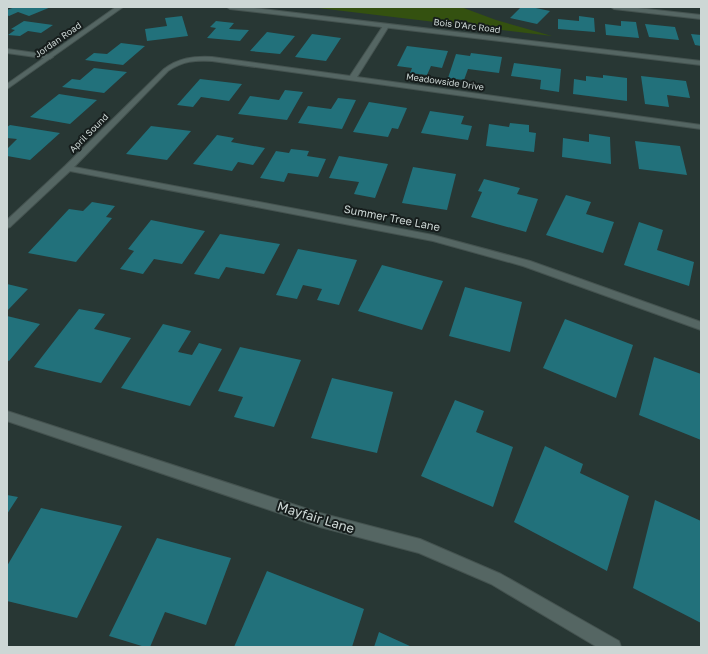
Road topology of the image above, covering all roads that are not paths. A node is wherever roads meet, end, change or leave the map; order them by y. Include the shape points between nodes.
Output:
1 (120, 7) edge
2 (230, 7) edge
3 (614, 7) edge
4 (701, 17) edge
5 (386, 26) junction
6 (7, 51) edge
7 (50, 57) junction
8 (186, 58) joint
9 (701, 63) edge
10 (352, 79) junction
11 (7, 87) edge
12 (701, 127) edge
13 (68, 168) junction
14 (7, 225) edge
15 (701, 326) edge
16 (7, 416) edge
17 (613, 647) edge

1 - 7 street, Jordan Road
2 - 5 street, Bois D'Arc Road
3 - 4 street
5 - 9 street, Bois D'Arc Road
5 - 10 street
6 - 7 street
7 - 11 street, Jordan Road
8 - 10 street, Meadowside Drive via 212,59
8 - 13 street, April Sound via 166,70
10 - 12 street, Meadowside Drive
13 - 14 street, April Sound
13 - 15 street, Summer Tree Lane via 476,248 526,263
16 - 17 street, Mayfair Lane via 320,520 420,546 496,579

